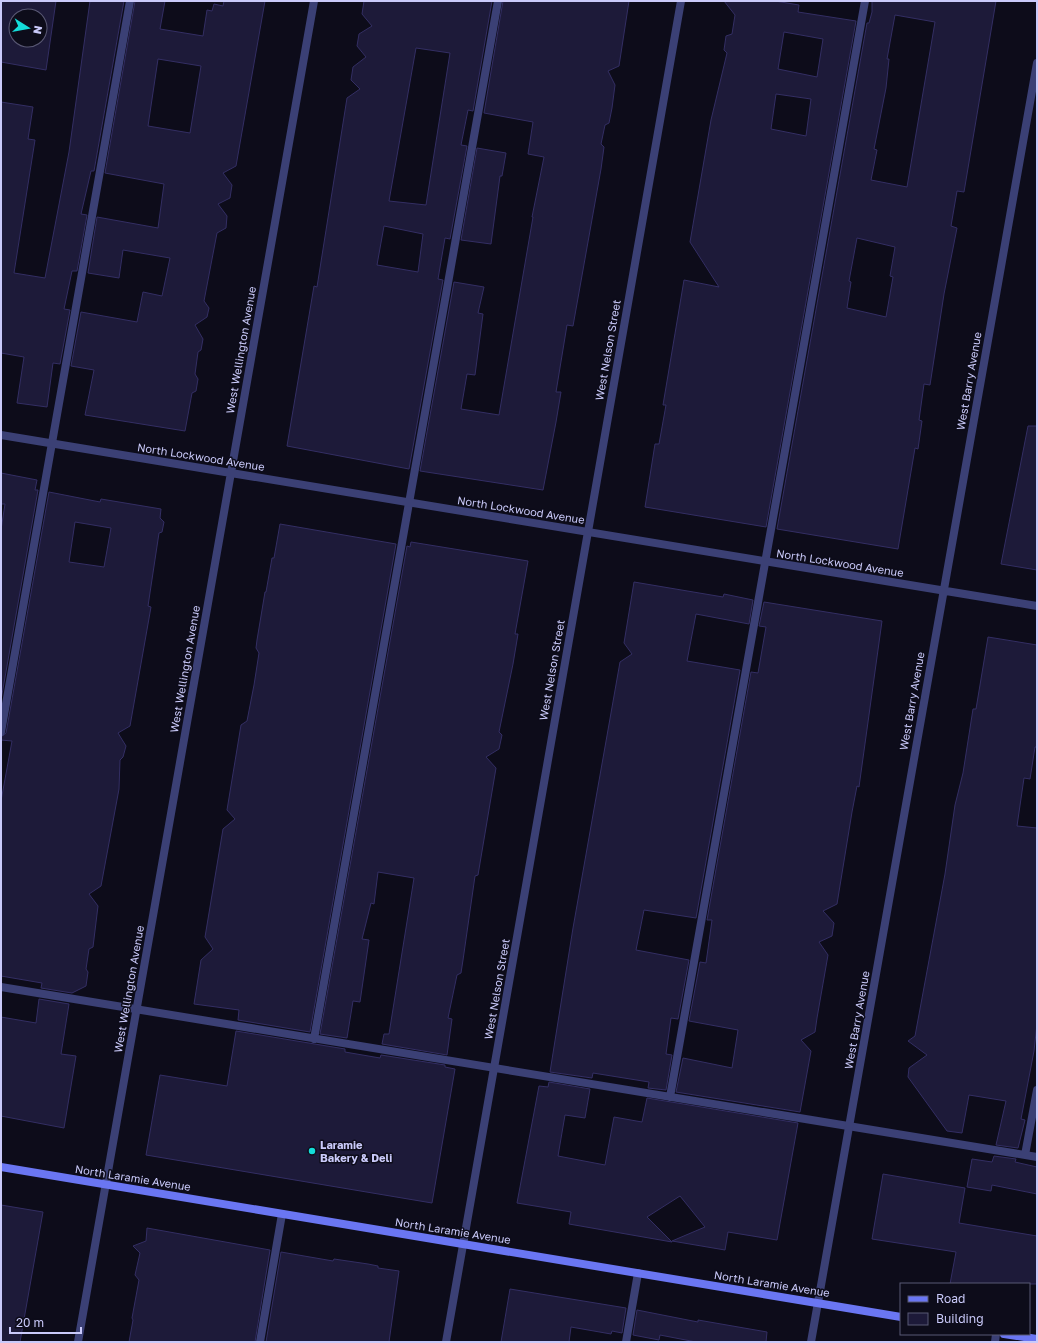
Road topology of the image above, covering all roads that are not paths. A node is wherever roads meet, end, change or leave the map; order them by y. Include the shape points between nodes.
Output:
1 (130, 1) edge
2 (314, 1) edge
3 (498, 1) edge
4 (681, 1) edge
5 (865, 1) edge
6 (1037, 63) edge
7 (1, 435) edge
8 (52, 444) junction
9 (230, 473) junction
10 (410, 502) junction
11 (588, 532) junction
12 (766, 561) junction
13 (943, 591) junction
14 (1037, 606) edge
15 (1, 732) edge
16 (1, 987) edge
17 (136, 1009) junction
18 (314, 1039) junction
19 (494, 1069) junction
20 (1037, 1090) edge
21 (670, 1097) junction
22 (849, 1126) junction
23 (1025, 1155) junction
24 (1037, 1157) edge
25 (1, 1167) edge
26 (106, 1185) junction
27 (282, 1214) junction
28 (463, 1244) junction
29 (638, 1273) junction
30 (818, 1303) junction
31 (900, 1317) edge
32 (1010, 1335) edge
33 (1037, 1340) edge
34 (78, 1342) edge
35 (260, 1342) edge
36 (446, 1342) edge
37 (626, 1342) edge
38 (811, 1342) edge

1 - 8 street
2 - 9 street, West Wellington Avenue
3 - 10 street
4 - 11 street, West Nelson Street
5 - 12 street
6 - 13 street, West Barry Avenue
7 - 8 street, North Lockwood Avenue
8 - 9 street, North Lockwood Avenue
8 - 15 street
9 - 10 street, North Lockwood Avenue
9 - 17 street, West Wellington Avenue
10 - 11 street, North Lockwood Avenue
10 - 18 street
11 - 12 street, North Lockwood Avenue
11 - 19 street, West Nelson Street
12 - 13 street, North Lockwood Avenue
12 - 21 street
13 - 14 street, North Lockwood Avenue
13 - 22 street, West Barry Avenue
16 - 17 street
17 - 18 street
17 - 26 street, West Wellington Avenue
18 - 19 street
19 - 21 street
19 - 28 street, West Nelson Street
20 - 23 street
21 - 22 street
22 - 23 street
22 - 30 street, West Barry Avenue
23 - 24 street
25 - 26 street, North Laramie Avenue
26 - 27 street, North Laramie Avenue
26 - 34 street, West Wellington Avenue
27 - 28 street, North Laramie Avenue
27 - 35 street
28 - 29 street, North Laramie Avenue
28 - 36 street, West Nelson Street
29 - 30 street, North Laramie Avenue
29 - 37 street
30 - 31 street, North Laramie Avenue
30 - 38 street, West Barry Avenue
32 - 33 street

